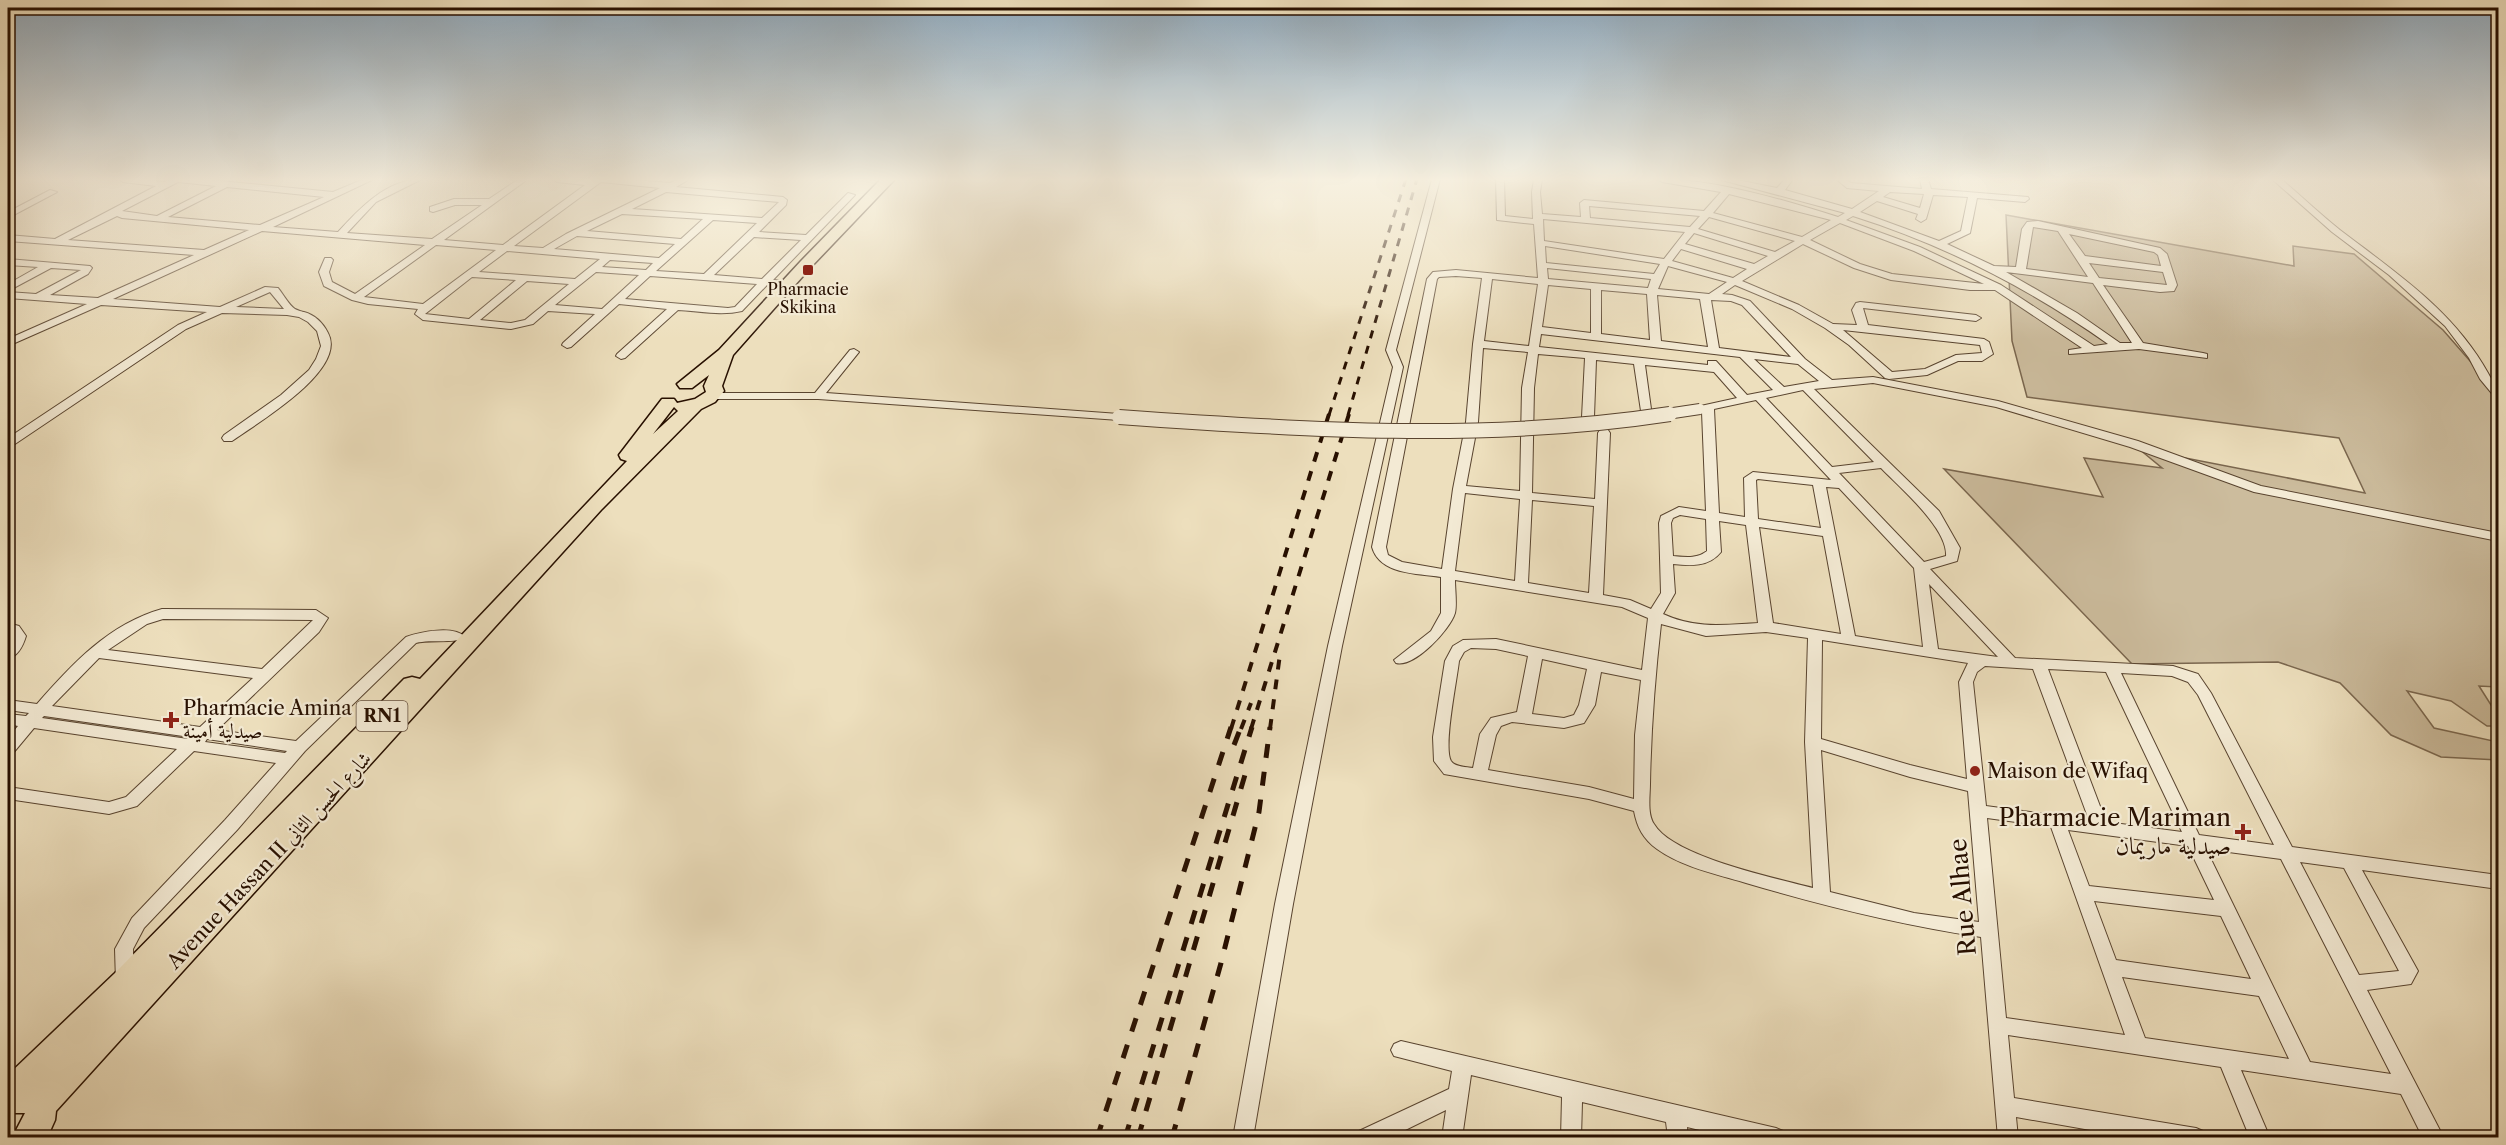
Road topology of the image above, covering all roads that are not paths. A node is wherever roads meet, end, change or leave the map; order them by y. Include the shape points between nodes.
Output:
1 (75, 232) edge
2 (232, 232) edge
3 (251, 232) edge
4 (311, 232) edge
5 (342, 232) edge
6 (449, 232) edge
7 (526, 232) edge
8 (693, 232) edge
9 (815, 232) edge
10 (1422, 232) edge
11 (1539, 232) edge
12 (1691, 232) edge
13 (1701, 232) edge
14 (1775, 232) edge
15 (1817, 232) edge
16 (1873, 232) edge
17 (1909, 232) edge
18 (1965, 232) edge
19 (2027, 232) edge
20 (2064, 232) edge
21 (2080, 232) edge
22 (2338, 232) edge
23 (574, 233) joint
24 (752, 234) joint
25 (836, 234) joint
26 (340, 235) junction
27 (812, 235) junction
28 (8, 238) edge
29 (1803, 240) junction
30 (56, 242) junction
31 (436, 242) junction
32 (682, 242) junction
33 (1540, 243) junction
34 (1939, 244) junction
35 (1680, 246) junction
36 (504, 249) junction
37 (545, 251) junction
38 (190, 252) junction
39 (204, 253) junction
40 (1776, 255) junction
41 (609, 256) junction
42 (2083, 259) junction
43 (328, 260) dead end
44 (662, 261) junction
45 (1667, 261) junction
46 (8, 262) edge
47 (50, 265) junction
48 (1542, 266) junction
49 (1756, 268) junction
50 (1990, 268) junction
51 (594, 269) junction
52 (2021, 270) junction
53 (2167, 270) junction
54 (649, 272) junction
55 (469, 274) junction
56 (707, 277) junction
57 (1487, 277) junction
58 (1657, 277) junction
59 (524, 279) junction
60 (1734, 280) junction
61 (2096, 280) junction
62 (578, 282) junction
63 (766, 282) junction
64 (1543, 282) junction
65 (789, 284) junction
66 (1596, 287) junction
67 (1997, 287) junction
68 (8, 288) edge
69 (1652, 291) junction
70 (8, 294) edge
71 (25, 296) junction
72 (40, 296) junction
73 (1708, 296) junction
74 (356, 298) junction
75 (86, 299) junction
76 (100, 301) junction
77 (617, 301) junction
78 (8, 306) edge
79 (676, 306) junction
80 (425, 307) junction
81 (547, 308) junction
82 (218, 310) junction
83 (292, 312) junction
84 (604, 312) junction
85 (472, 321) junction
86 (1832, 327) junction
87 (1864, 328) junction
88 (1537, 330) junction
89 (8, 334) edge
90 (1596, 337) junction
91 (1984, 342) junction
92 (8, 343) edge
93 (1478, 344) junction
94 (1656, 344) junction
95 (567, 345) dead end
96 (2118, 346) junction
97 (2139, 346) junction
98 (1701, 348) junction
99 (2091, 349) junction
100 (1533, 350) junction
101 (1714, 350) junction
102 (854, 352) dead end
103 (2073, 352) dead end
104 (1742, 353) junction
105 (726, 354) junction
106 (621, 356) dead end
107 (1591, 356) junction
108 (2204, 356) dead end
109 (1639, 361) junction
110 (1802, 361) junction
111 (1717, 369) junction
112 (1828, 383) junction
113 (1805, 386) junction
114 (1781, 391) junction
115 (702, 393) junction
116 (2499, 394) edge
117 (818, 396) junction
118 (1759, 397) junction
119 (1745, 400) junction
120 (1704, 409) junction
121 (1646, 410) dead end
122 (1588, 417) dead end
123 (1604, 433) dead end
124 (228, 438) dead end
125 (8, 443) edge
126 (1884, 464) junction
127 (1829, 471) junction
128 (1819, 483) junction
129 (1843, 485) junction
130 (1459, 489) junction
131 (1525, 495) junction
132 (1599, 503) junction
133 (1712, 516) junction
134 (1752, 520) junction
135 (1828, 533) junction
136 (2499, 537) edge
137 (1667, 560) junction
138 (1920, 568) junction
139 (1448, 574) junction
140 (1521, 586) junction
141 (1596, 599) junction
142 (1655, 615) junction
143 (1766, 627) junction
144 (8, 628) edge
145 (1815, 635) junction
146 (458, 637) junction
147 (1849, 640) junction
148 (95, 653) junction
149 (1536, 653) junction
150 (1931, 653) junction
151 (8, 654) edge
152 (1401, 660) dead end
153 (1984, 661) junction
154 (2011, 662) junction
155 (2038, 663) junction
156 (1595, 666) junction
157 (2110, 667) junction
158 (266, 675) junction
159 (1649, 677) junction
160 (8, 705) edge
161 (42, 709) junction
162 (1523, 718) junction
163 (8, 719) edge
164 (29, 722) junction
165 (205, 733) junction
166 (1813, 742) junction
167 (192, 746) junction
168 (8, 748) edge
169 (293, 753) junction
170 (1479, 776) junction
171 (1976, 787) junction
172 (8, 793) edge
173 (1642, 807) junction
174 (1979, 811) junction
175 (2057, 822) junction
176 (2100, 828) junction
177 (2193, 841) junction
178 (2287, 851) junction
179 (2348, 860) junction
180 (2496, 885) edge
181 (2082, 892) junction
182 (1822, 897) junction
183 (2225, 909) junction
184 (1990, 931) junction
185 (2109, 967) junction
186 (125, 982) junction
187 (2354, 983) junction
188 (2264, 989) junction
189 (1998, 1025) junction
190 (2138, 1046) junction
191 (1401, 1050) dead end
192 (2227, 1059) junction
193 (1463, 1065) junction
194 (2304, 1071) junction
195 (2408, 1086) junction
196 (1572, 1090) junction
197 (1458, 1095) junction
198 (8, 1097) edge
199 (40, 1106) junction
200 (2005, 1106) junction
201 (1676, 1116) junction
202 (28, 1137) edge
203 (1243, 1137) edge
204 (1366, 1137) edge
205 (1452, 1137) edge
206 (1571, 1137) edge
207 (1678, 1137) edge
208 (1776, 1137) edge
209 (2007, 1137) edge
210 (2196, 1137) edge
211 (2260, 1137) edge
212 (2434, 1137) edge

1 - 30 street
2 - 38 street
3 - 39 street
4 - 26 street
5 - 26 street
6 - 31 street
7 - 36 street
8 - 32 street
9 - 27 street
10 - 203 street via 1391,350 1398,367 1332,658
11 - 33 street
12 - 35 street
13 - 40 street
14 - 29 street
15 - 29 street
16 - 67 street via 1926,252
17 - 34 street
18 - 34 street
19 - 52 street
20 - 42 street
21 - 53 street via 2153,249 2162,254
22 - 116 street via 2449,324
23 - 32 street
23 - 37 street
24 - 27 street
24 - 56 street
25 - 27 street
25 - 65 main road, Avenue Hassan II شارع الحسن الثاني / RN1
26 - 31 street
27 - 63 street
28 - 30 street
29 - 40 street
29 - 67 street via 1857,267 1891,278
30 - 38 street
31 - 36 street
31 - 74 street
32 - 44 street
33 - 45 street
33 - 48 street
34 - 50 street
35 - 45 street
35 - 49 street
36 - 37 street
36 - 55 street
37 - 41 street
38 - 39 street
38 - 75 street
39 - 76 street
40 - 49 street
41 - 44 street
41 - 51 street
42 - 53 street
42 - 61 street
43 - 74 street via 324,272 328,284
44 - 54 street
45 - 58 street
45 - 60 street
46 - 47 street
47 - 68 street
47 - 72 street via 87,270
48 - 58 street
48 - 64 street
49 - 60 street
50 - 52 street
50 - 96 street via 2067,310
51 - 54 street
51 - 62 street
52 - 61 street
53 - 61 street via 2172,285 2166,290
54 - 56 street
54 - 77 street
55 - 59 street
55 - 80 street
56 - 63 street
57 - 64 street
57 - 93 street
57 - 139 street via 1446,272 1432,279 1379,548 1382,557 1398,566
58 - 69 street
59 - 62 street
59 - 85 street
60 - 73 street
60 - 86 street
61 - 97 street
62 - 81 street
63 - 65 street
63 - 79 street via 736,309
64 - 66 street
64 - 88 street
65 - 105 main road, Avenue Hassan II شارع الحسن الثاني / RN1
66 - 69 street
66 - 90 street
67 - 99 street
69 - 73 street
69 - 94 street
70 - 71 street
71 - 72 street
71 - 78 street
72 - 75 street
73 - 101 street
73 - 110 street via 1746,303
74 - 80 street
75 - 76 street
75 - 89 street
76 - 82 street
76 - 92 street
77 - 79 street
77 - 84 street
79 - 106 street
80 - 85 street via 420,312 423,317
81 - 84 street
81 - 85 street via 520,325
82 - 83 street
82 - 83 street via 269,289
82 - 125 street via 182,327
83 - 124 street via 310,318 321,329 326,346 317,366
84 - 95 street
86 - 87 street
86 - 91 street via 1889,376 1934,370 1956,358 1986,357 1988,349
87 - 91 street
87 - 91 street via 1857,310 1862,305 1975,314
88 - 90 street
88 - 100 street
90 - 94 street
93 - 100 street
93 - 130 street via 1472,422
94 - 98 street
96 - 97 street
96 - 99 street
97 - 108 street
98 - 101 street
98 - 111 street
99 - 103 street
100 - 107 street
100 - 131 street
101 - 104 street
102 - 117 street
104 - 110 street
104 - 114 street
105 - 115 main road, Avenue Hassan II شارع الحسن الثاني / RN1
105 - 115 main road, Avenue Hassan II شارع الحسن الثاني / RN1
107 - 109 street
107 - 122 street
109 - 111 street
109 - 121 street
110 - 112 street
111 - 119 street
112 - 113 street
112 - 136 street via 1873,380 1998,404 2134,444 2258,489
113 - 114 street
113 - 126 street
114 - 118 street
115 - 117 street
115 - 146 main road, Avenue Hassan II شارع الحسن الثاني / RN1 via 684,407 668,403 628,454
115 - 199 main road, Avenue Hassan II شارع الحسن الثاني / RN1
117 - 120 street, bridge via 1294,429 1603,424
118 - 119 street
118 - 127 street
119 - 120 street
120 - 133 street
123 - 132 street
126 - 127 street
126 - 138 street via 1934,514 1953,548 1954,556 1948,561
127 - 129 street
128 - 129 street
128 - 134 street via 1750,476
128 - 135 street
129 - 138 street
130 - 131 street
130 - 139 street
131 - 132 street
131 - 140 street
132 - 141 street
133 - 134 street
133 - 137 street via 1711,557 1703,561
133 - 137 street via 1679,512 1667,516
134 - 135 street
134 - 143 street
135 - 147 street
137 - 142 street via 1668,593
138 - 150 street
138 - 154 street
139 - 140 street
139 - 152 street via 1448,613 1437,634
140 - 141 street
141 - 142 street via 1625,603
142 - 143 street via 1673,624 1706,631
142 - 159 street
143 - 145 street
144 - 151 street via 19,636
145 - 147 street
145 - 166 street
146 - 169 street via 428,635 411,640
146 - 186 main road, Avenue Hassan II شارع الحسن الثاني / RN1
147 - 150 street
148 - 158 street
148 - 158 street via 125,627 162,614 321,618
148 - 161 street
149 - 156 street
149 - 162 street
149 - 170 street via 1496,644 1468,643 1458,648 1452,661 1441,737 1442,761 1450,770
150 - 153 street
153 - 154 street
153 - 171 street, Rue Alhae via 1974,665 1966,682
154 - 155 street
155 - 157 street
155 - 176 street
156 - 159 street
156 - 162 street via 1587,705 1579,719 1564,723
157 - 177 street
157 - 178 street via 2183,673 2197,682
158 - 165 street
159 - 173 street
160 - 161 street
161 - 164 street
161 - 165 street
162 - 170 street via 1496,722 1488,734
163 - 164 street
164 - 167 street
164 - 168 street
165 - 167 street
165 - 169 street
166 - 171 street
166 - 182 street
167 - 169 street
167 - 172 street via 137,797 116,808
169 - 186 street via 138,923 124,949
170 - 173 street via 1589,793
171 - 174 street, Rue Alhae
173 - 182 street via 1645,826 1662,844 1696,862
174 - 175 street
174 - 184 street, Rue Alhae
175 - 176 street
175 - 181 street
176 - 177 street
177 - 178 street
177 - 183 street
178 - 179 street
178 - 187 street
179 - 180 street
179 - 187 street via 2409,971 2404,978
181 - 183 street
181 - 185 street
182 - 184 street via 1914,920
183 - 188 street
184 - 189 street, Rue Alhae
185 - 188 street
185 - 190 street
186 - 198 main road, Avenue Hassan II شارع الحسن الثاني / RN1
187 - 195 street
188 - 194 street
189 - 190 street
189 - 200 street, Rue Alhae
190 - 192 street
191 - 193 street
192 - 194 street
192 - 211 street
193 - 196 street
193 - 197 street
194 - 195 street
195 - 212 street
196 - 201 street
196 - 206 street
197 - 204 street
197 - 205 street
198 - 199 main road, Avenue Hassan II شارع الحسن الثاني / RN1 via 27,1097
199 - 202 main road, Avenue Hassan II شارع الحسن الثاني / RN1 via 40,1120
200 - 209 street, Rue Alhae
200 - 210 street
201 - 207 street
201 - 208 street

